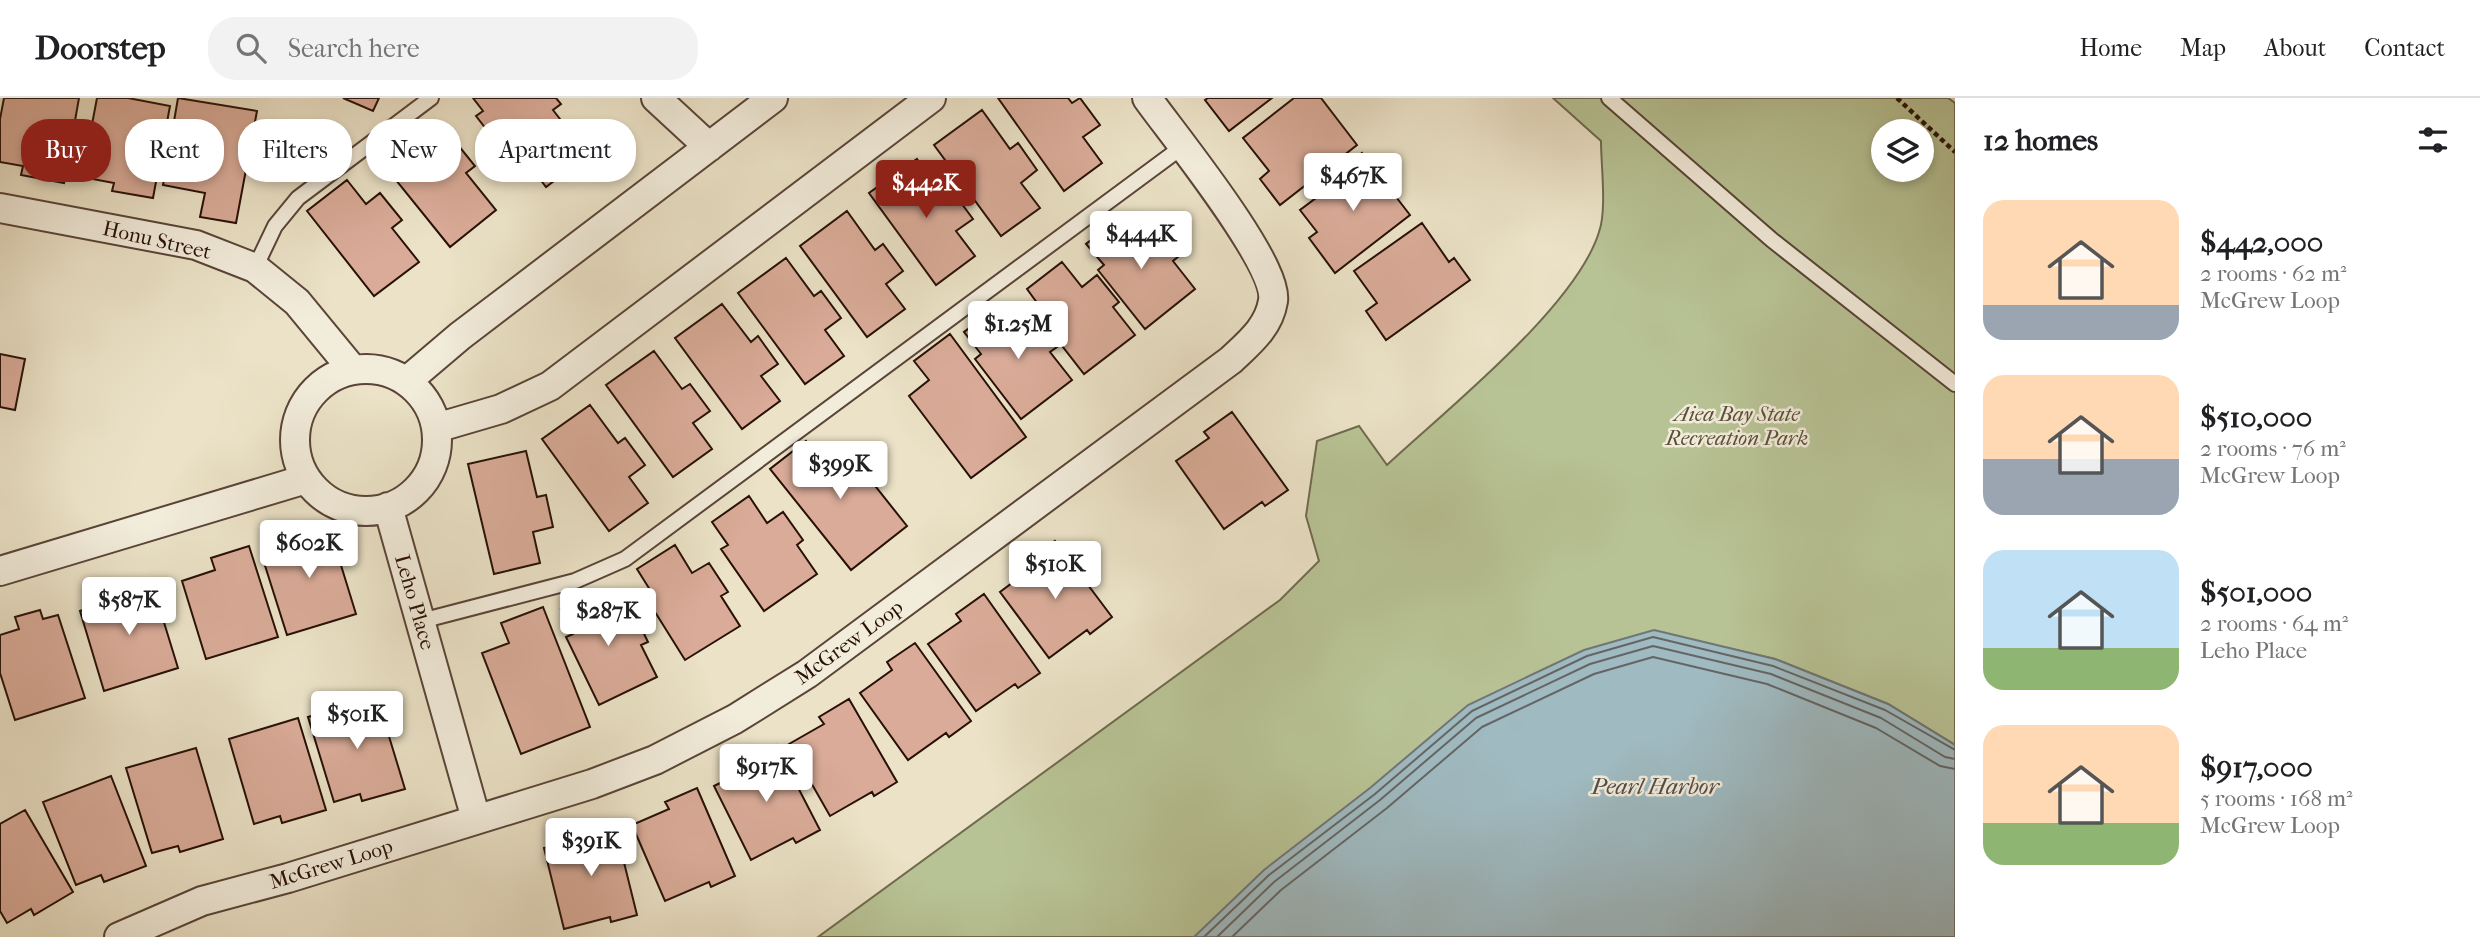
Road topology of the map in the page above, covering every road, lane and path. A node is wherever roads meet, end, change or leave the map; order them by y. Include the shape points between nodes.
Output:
1 (431, 98) edge
2 (656, 98) edge
3 (773, 98) edge
4 (931, 98) edge
5 (1147, 98) edge
6 (1609, 98) edge
7 (1897, 98) edge
8 (709, 147) junction
9 (1182, 147) junction
10 (1955, 152) edge
11 (0, 208) edge
12 (255, 268) junction
13 (353, 370) junction
14 (407, 382) junction
15 (1955, 384) edge
16 (436, 428) junction
17 (306, 479) junction
18 (388, 506) junction
19 (0, 571) edge
20 (421, 621) junction
21 (477, 819) junction
22 (120, 937) edge

1 - 12 lane via 298,198 275,226
2 - 8 street
3 - 8 street
4 - 16 street via 550,386 501,408
5 - 9 street, McGrew Loop
6 - 15 lane via 1772,240
7 - 10 path
8 - 14 street via 460,336
9 - 20 lane via 625,559 575,581
9 - 21 street, McGrew Loop via 1261,258 1274,299 1263,329 1231,360 807,674 735,719 655,761
11 - 12 street, Honu Street via 196,245
12 - 13 street, Honu Street via 297,302
13 - 14 street via 381,371
13 - 17 street via 327,380 307,400 296,425 296,453
14 - 16 street via 426,402
16 - 18 street via 436,455 425,481 405,500
17 - 18 street via 325,499 351,510
17 - 19 street
18 - 20 street, Leho Place
20 - 21 street, Leho Place
21 - 22 street, McGrew Loop via 202,901

